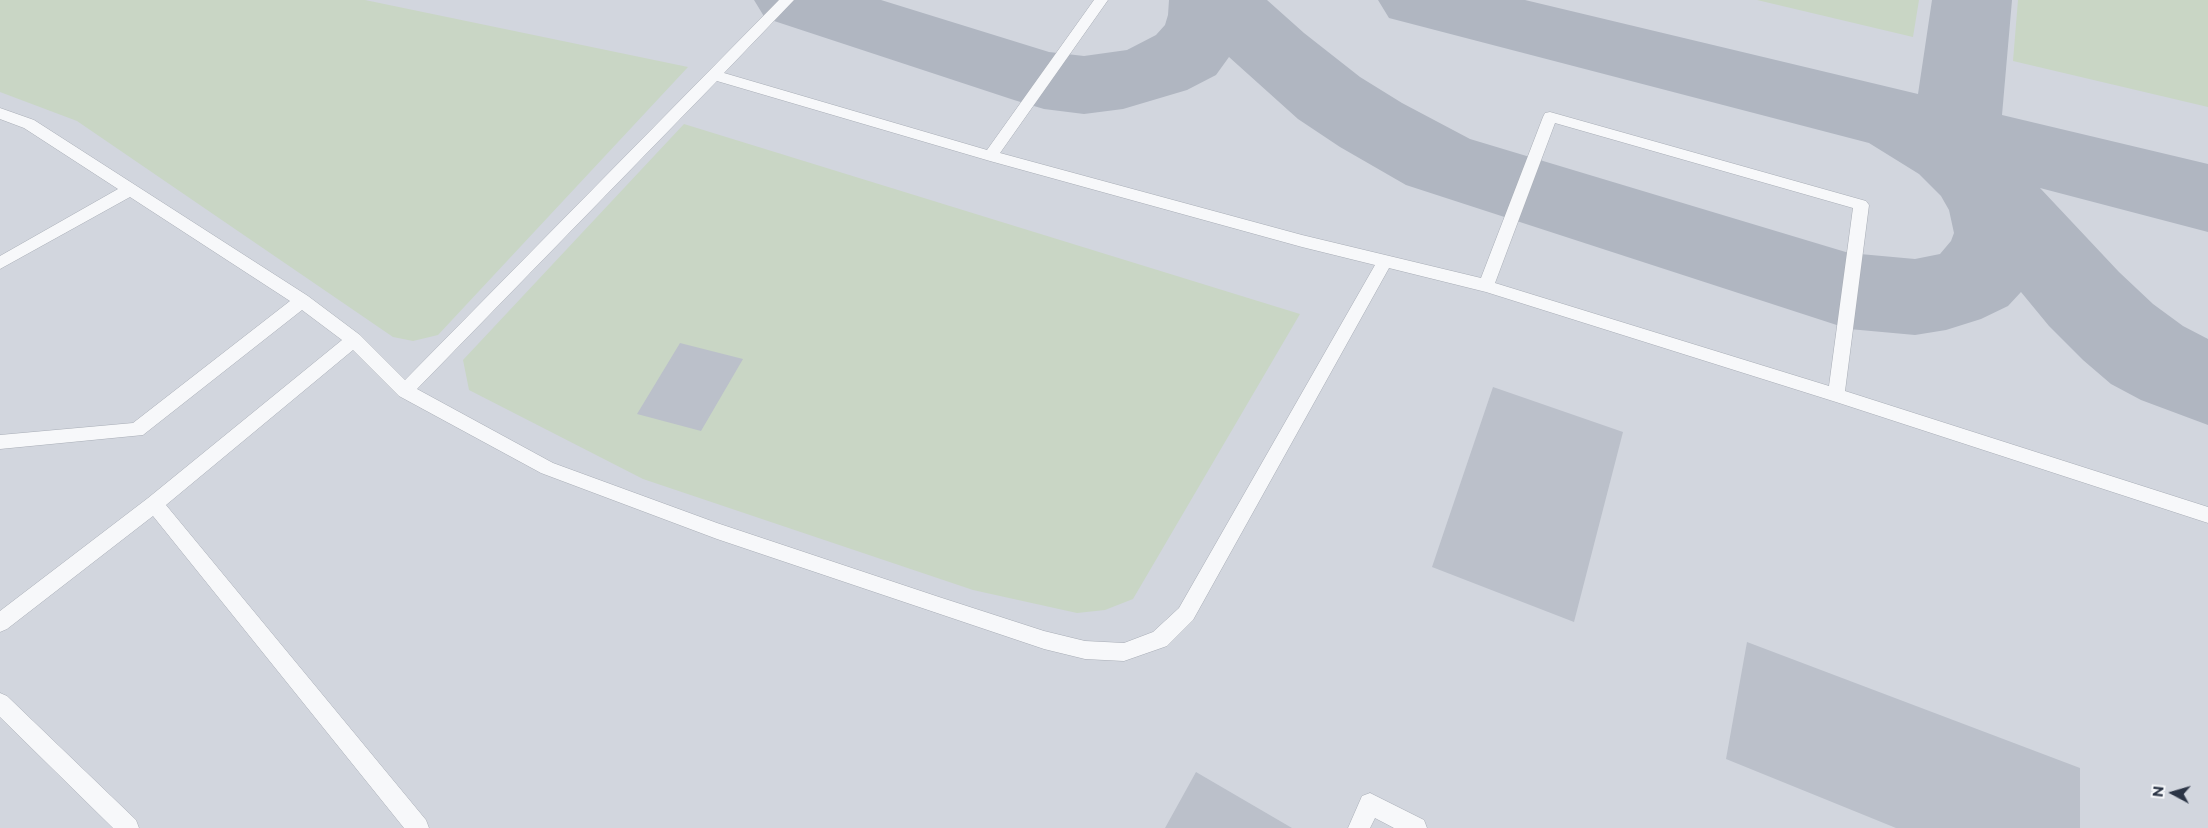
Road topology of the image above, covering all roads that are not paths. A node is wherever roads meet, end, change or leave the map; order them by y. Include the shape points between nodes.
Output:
1 (787, 0) edge
2 (1101, 0) edge
3 (714, 75) junction
4 (0, 112) edge
5 (990, 156) junction
6 (129, 190) junction
7 (1384, 262) junction
8 (0, 263) edge
9 (1486, 286) junction
10 (302, 301) junction
11 (354, 340) junction
12 (405, 391) junction
13 (1836, 395) junction
14 (0, 442) edge
15 (154, 504) junction
16 (2208, 515) edge
17 (0, 623) edge
18 (0, 703) edge
19 (128, 828) edge
20 (418, 828) edge
21 (1359, 828) edge
22 (1416, 828) edge

1 - 3 lane
2 - 5 lane
3 - 5 lane
3 - 12 lane
4 - 6 lane via 29,124
5 - 7 lane
6 - 8 lane
6 - 10 lane
7 - 9 lane
7 - 12 lane via 1186,614 1160,639 1124,652 1085,650 1044,640 718,531 547,468
9 - 13 lane
9 - 13 lane via 1550,117 1861,206
10 - 11 lane
10 - 14 lane via 137,430
11 - 12 lane
11 - 15 lane
13 - 16 lane
15 - 17 lane
15 - 20 lane
18 - 19 lane
21 - 22 lane via 1370,804

